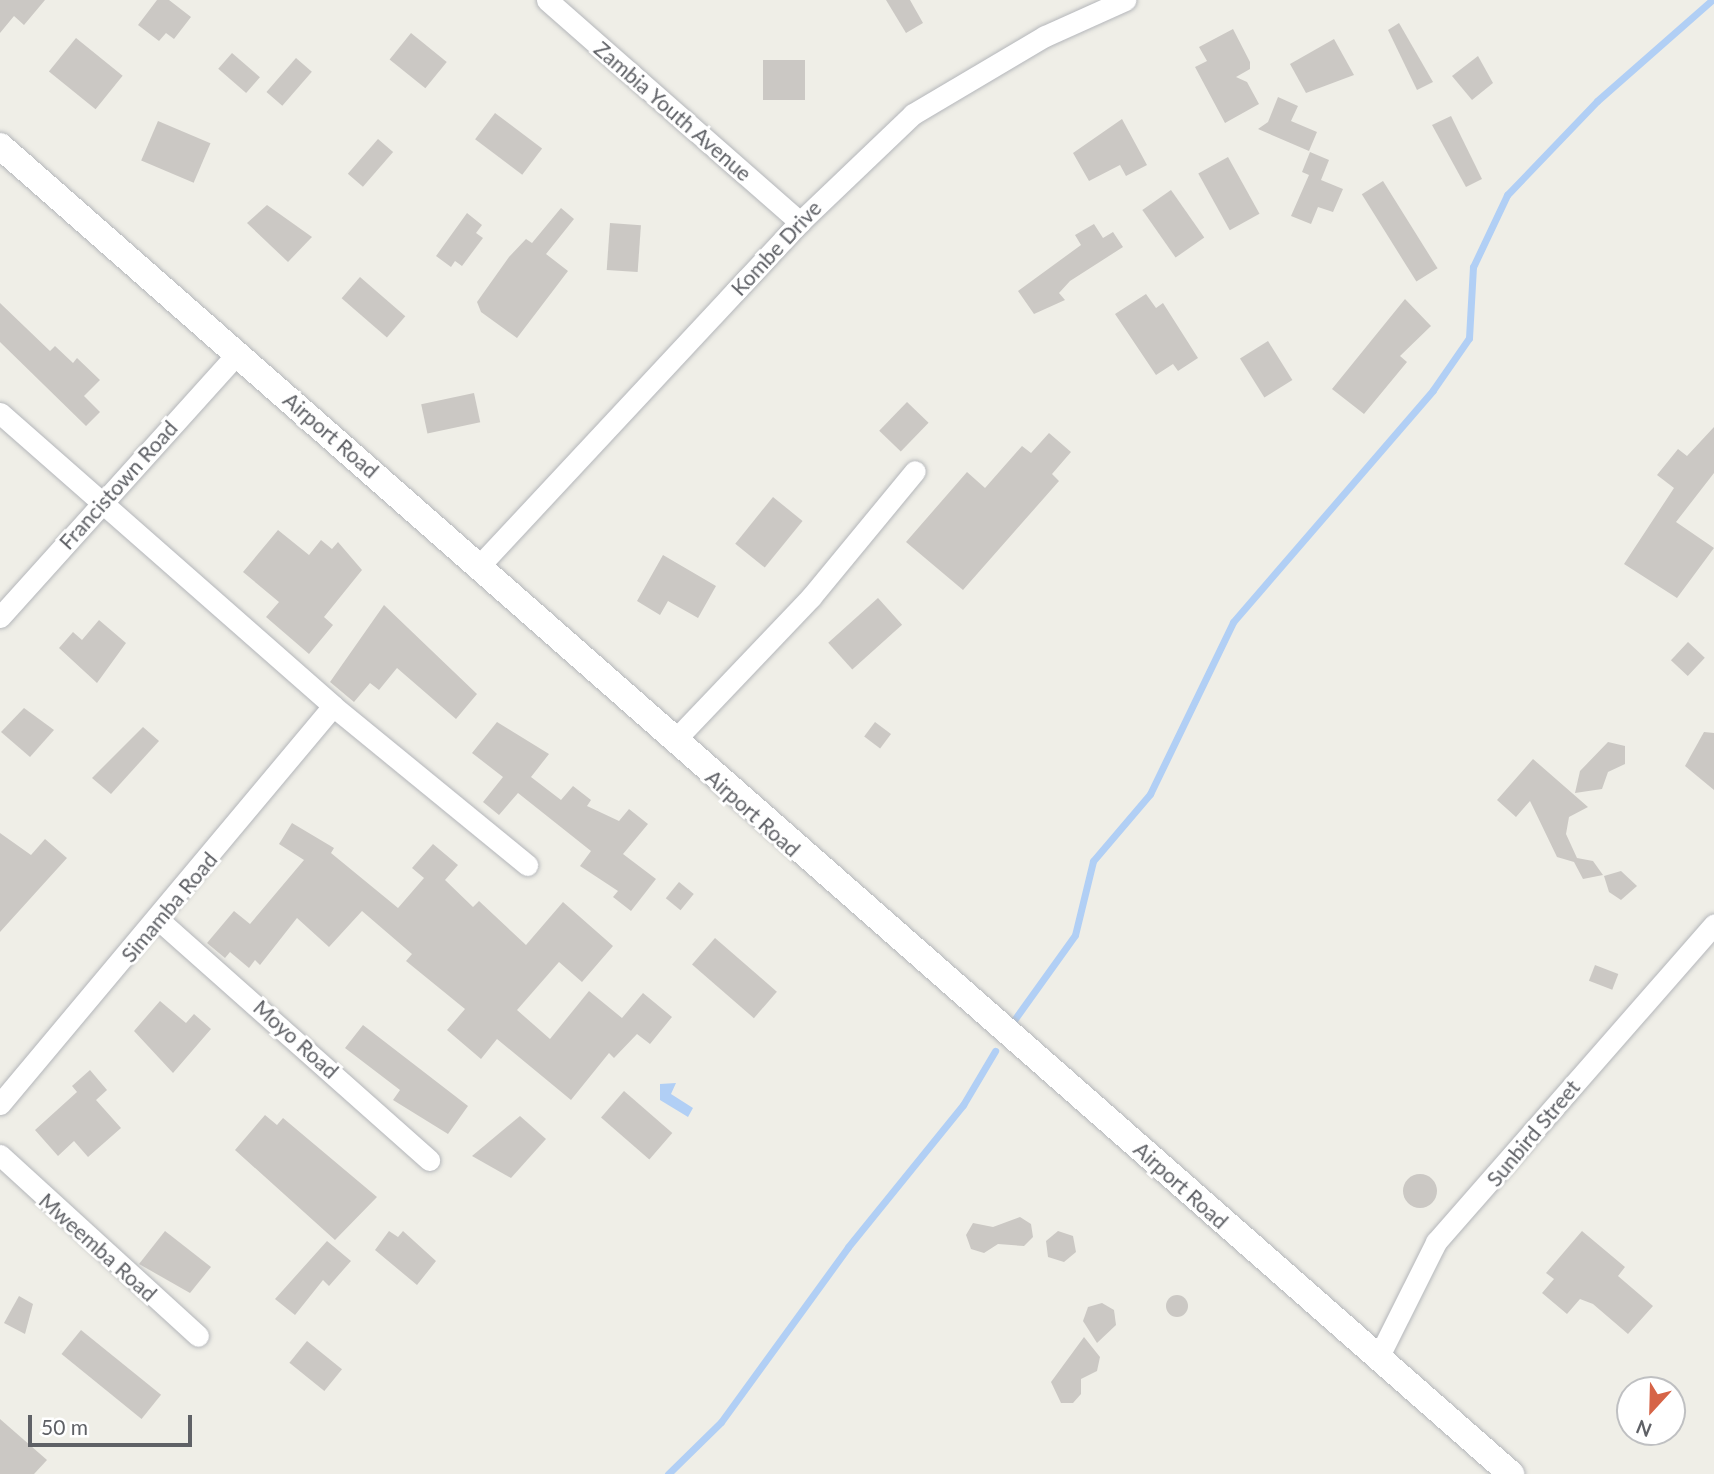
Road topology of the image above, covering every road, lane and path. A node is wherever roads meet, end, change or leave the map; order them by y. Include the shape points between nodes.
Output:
1 (547, 0) edge
2 (1125, 0) edge
3 (0, 146) edge
4 (800, 222) junction
5 (237, 354) junction
6 (0, 413) edge
7 (915, 471) dead end
8 (103, 500) junction
9 (480, 565) junction
10 (0, 617) edge
11 (333, 706) junction
12 (674, 741) junction
13 (527, 865) dead end
14 (160, 921) junction
15 (1714, 925) edge
16 (0, 1104) edge
17 (0, 1156) edge
18 (429, 1160) dead end
19 (198, 1336) dead end
20 (1378, 1357) junction
21 (1511, 1474) edge

1 - 4 street, Zambia Youth Avenue
2 - 4 street, Kombe Drive via 945,90
3 - 5 street, Airport Road
4 - 9 street, Kombe Drive
5 - 8 street, Francistown Road
5 - 9 street, Airport Road
6 - 8 street
7 - 12 street via 811,597
8 - 10 street, Francistown Road
8 - 11 street
9 - 12 street, Airport Road
11 - 13 street
11 - 14 street, Simamba Road
12 - 20 street, Airport Road
14 - 16 street, Simamba Road
14 - 18 street, Moyo Road
15 - 20 street, Sunbird Street via 1436,1242
17 - 19 street, Mweemba Road
20 - 21 street, Airport Road

